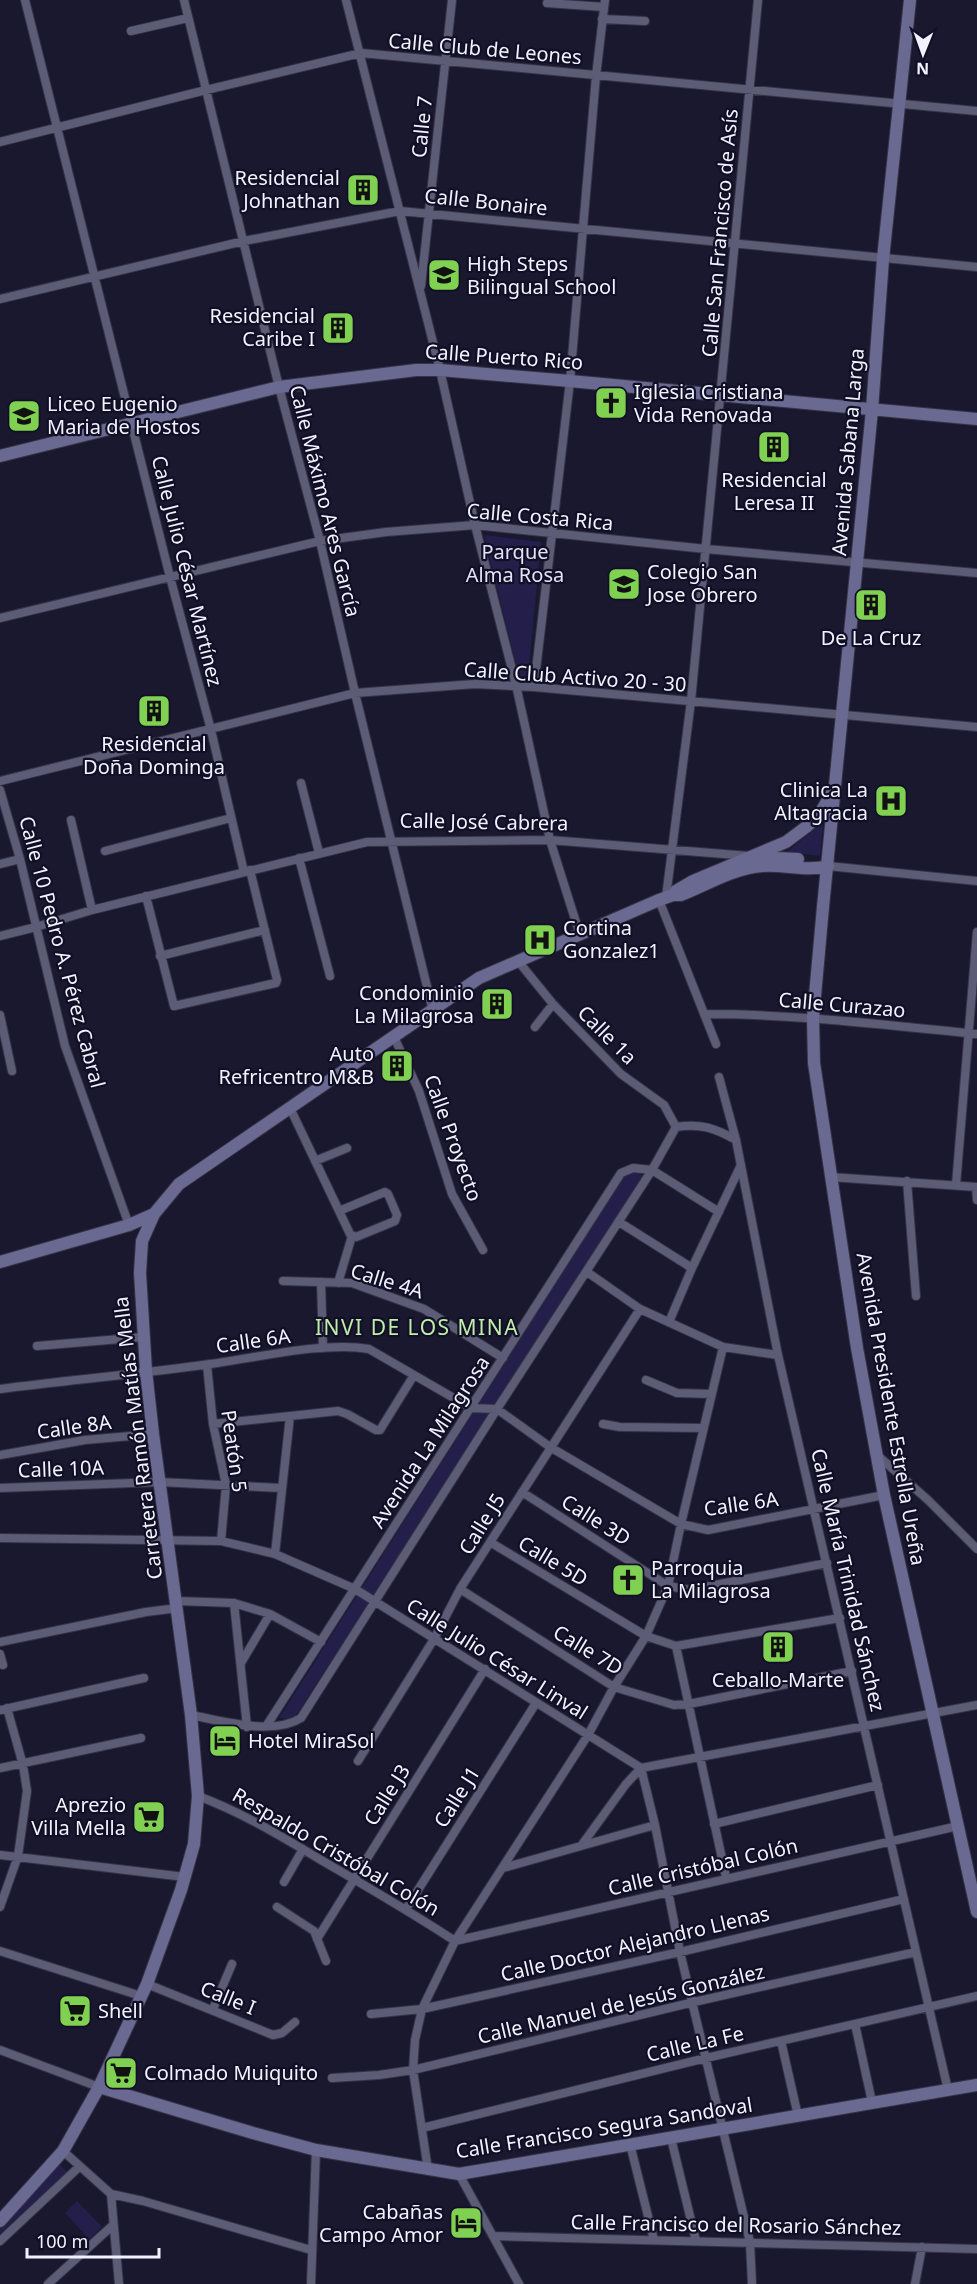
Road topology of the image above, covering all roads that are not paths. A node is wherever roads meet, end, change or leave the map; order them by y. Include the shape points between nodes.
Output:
1 (25, 0) edge
2 (184, 0) edge
3 (346, 0) edge
4 (452, 0) edge
5 (758, 0) edge
6 (910, 0) edge
7 (547, 3) dead end
8 (604, 3) edge
9 (188, 18) junction
10 (602, 19) junction
11 (645, 21) dead end
12 (130, 31) dead end
13 (361, 53) junction
14 (445, 63) junction
15 (596, 76) junction
16 (206, 90) junction
17 (749, 91) junction
18 (898, 104) junction
19 (977, 111) edge
20 (59, 127) junction
21 (0, 142) edge
22 (400, 211) junction
23 (430, 213) junction
24 (583, 228) junction
25 (244, 242) junction
26 (736, 244) junction
27 (883, 259) junction
28 (977, 267) edge
29 (95, 277) junction
30 (420, 292) junction
31 (0, 299) edge
32 (440, 370) junction
33 (570, 381) junction
34 (279, 387) junction
35 (721, 395) junction
36 (872, 410) junction
37 (977, 419) edge
38 (132, 425) junction
39 (0, 456) edge
40 (475, 525) junction
41 (552, 533) junction
42 (320, 541) junction
43 (706, 549) junction
44 (858, 562) junction
45 (977, 573) edge
46 (170, 577) junction
47 (0, 618) edge
48 (516, 685) junction
49 (534, 687) junction
50 (355, 693) junction
51 (691, 701) junction
52 (842, 714) junction
53 (977, 727) edge
54 (211, 730) junction
55 (0, 781) edge
56 (302, 783) dead end
57 (0, 789) edge
58 (834, 789) junction
59 (231, 818) junction
60 (71, 820) dead end
61 (550, 840) junction
62 (392, 841) junction
63 (671, 850) junction
64 (105, 851) dead end
65 (319, 853) junction
66 (751, 856) junction
67 (299, 858) junction
68 (20, 859) junction
69 (0, 864) edge
70 (828, 866) junction
71 (247, 871) junction
72 (977, 881) edge
73 (146, 896) junction
74 (666, 898) junction
75 (823, 907) joint
76 (92, 910) junction
77 (36, 927) junction
78 (265, 930) junction
79 (977, 932) edge
80 (580, 935) junction
81 (0, 936) edge
82 (160, 956) junction
83 (518, 961) junction
84 (330, 976) dead end
85 (553, 1004) junction
86 (433, 1011) junction
87 (704, 1014) junction
88 (0, 1016) edge
89 (813, 1018) junction
90 (535, 1027) dead end
91 (973, 1033) edge
92 (394, 1036) junction
93 (716, 1044) dead end
94 (12, 1071) dead end
95 (719, 1077) dead end
96 (290, 1108) junction
97 (676, 1127) junction
98 (736, 1140) junction
99 (347, 1148) dead end
100 (315, 1161) junction
101 (741, 1165) junction
102 (652, 1170) junction
103 (830, 1177) junction
104 (907, 1182) junction
105 (957, 1185) junction
106 (977, 1187) edge
107 (977, 1200) edge
108 (339, 1211) junction
109 (718, 1212) junction
110 (154, 1214) junction
111 (619, 1222) junction
112 (129, 1225) junction
113 (352, 1236) junction
114 (483, 1250) dead end
115 (0, 1262) edge
116 (692, 1268) junction
117 (587, 1272) junction
118 (283, 1281) dead end
119 (321, 1282) junction
120 (338, 1283) junction
121 (916, 1296) dead end
122 (640, 1309) junction
123 (669, 1322) junction
124 (144, 1337) junction
125 (37, 1346) dead end
126 (723, 1347) junction
127 (323, 1348) junction
128 (778, 1355) junction
129 (503, 1359) junction
130 (207, 1365) junction
131 (146, 1371) junction
132 (414, 1375) junction
133 (646, 1380) dead end
134 (0, 1389) edge
135 (712, 1394) junction
136 (471, 1408) junction
137 (497, 1409) junction
138 (290, 1416) junction
139 (213, 1424) junction
140 (603, 1424) dead end
141 (704, 1428) junction
142 (153, 1434) junction
143 (550, 1447) junction
144 (876, 1454) junction
145 (0, 1455) edge
146 (159, 1482) junction
147 (226, 1485) junction
148 (0, 1488) edge
149 (282, 1488) junction
150 (522, 1492) junction
151 (884, 1495) junction
152 (814, 1509) junction
153 (681, 1524) junction
154 (0, 1538) edge
155 (169, 1540) junction
156 (221, 1541) junction
157 (490, 1542) junction
158 (977, 1549) edge
159 (275, 1554) junction
160 (827, 1563) junction
161 (669, 1586) junction
162 (355, 1589) junction
163 (460, 1589) junction
164 (375, 1602) junction
165 (177, 1604) junction
166 (234, 1604) junction
167 (270, 1614) junction
168 (840, 1618) junction
169 (646, 1636) junction
170 (434, 1638) junction
171 (321, 1641) junction
172 (0, 1642) edge
173 (676, 1646) junction
174 (0, 1654) edge
175 (241, 1664) junction
176 (3, 1665) dead end
177 (485, 1670) junction
178 (852, 1671) junction
179 (144, 1678) dead end
180 (614, 1687) junction
181 (536, 1703) junction
182 (689, 1704) junction
183 (977, 1705) edge
184 (3, 1709) edge
185 (932, 1712) junction
186 (191, 1715) junction
187 (267, 1725) junction
188 (864, 1725) junction
189 (247, 1727) junction
190 (588, 1735) junction
191 (141, 1738) dead end
192 (701, 1756) junction
193 (358, 1761) dead end
194 (23, 1765) junction
195 (0, 1768) edge
196 (640, 1768) junction
197 (878, 1785) junction
198 (198, 1796) junction
199 (714, 1824) junction
200 (655, 1825) junction
201 (958, 1826) junction
202 (890, 1840) junction
203 (580, 1847) junction
204 (303, 1849) junction
205 (0, 1855) edge
206 (18, 1856) junction
207 (503, 1868) junction
208 (185, 1877) junction
209 (726, 1877) junction
210 (354, 1878) junction
211 (284, 1882) dead end
212 (669, 1892) junction
213 (904, 1899) junction
214 (0, 1907) edge
215 (277, 1907) dead end
216 (406, 1909) junction
217 (977, 1912) edge
218 (317, 1939) junction
219 (455, 1941) junction
220 (0, 1951) edge
221 (680, 1952) junction
222 (916, 1952) junction
223 (326, 1961) dead end
224 (232, 1964) dead end
225 (147, 1984) junction
226 (141, 1996) junction
227 (977, 1996) edge
228 (694, 2002) junction
229 (929, 2008) junction
230 (213, 2009) junction
231 (422, 2009) junction
232 (371, 2014) dead end
233 (295, 2022) dead end
234 (855, 2024) junction
235 (781, 2041) junction
236 (0, 2050) edge
237 (706, 2058) junction
238 (413, 2070) junction
239 (332, 2078) dead end
240 (977, 2085) edge
241 (99, 2087) junction
242 (948, 2090) junction
243 (977, 2093) edge
244 (872, 2102) junction
245 (798, 2116) junction
246 (422, 2128) junction
247 (722, 2129) junction
248 (671, 2138) junction
249 (630, 2144) junction
250 (316, 2150) junction
251 (63, 2151) junction
252 (80, 2166) junction
253 (428, 2170) junction
254 (459, 2174) junction
255 (111, 2194) junction
256 (0, 2220) edge
257 (112, 2226) junction
258 (494, 2236) junction
259 (654, 2240) junction
260 (0, 2241) edge
261 (696, 2241) junction
262 (750, 2242) junction
263 (921, 2247) junction
264 (977, 2249) edge
265 (311, 2250) junction
266 (48, 2284) edge
267 (118, 2284) edge
268 (311, 2284) edge
269 (519, 2284) edge
270 (752, 2284) edge
271 (915, 2284) edge

1 - 20 street, Calle Julio César Martínez
2 - 9 street, Calle Máximo Ares García
3 - 13 street
4 - 14 street, Calle 7
5 - 17 street, Calle San Francisco de Asís
6 - 18 main road, Avenida Sabana Larga
7 - 8 street
8 - 10 street
9 - 12 street
9 - 16 street, Calle Máximo Ares García
10 - 11 street
10 - 15 street
13 - 14 street, Calle Club de Leones
13 - 16 street, Calle Club de Leones
13 - 22 street
14 - 15 street, Calle Club de Leones
14 - 23 street, Calle 7
15 - 17 street, Calle Club de Leones
15 - 24 street
16 - 20 street, Calle Club de Leones
16 - 25 street, Calle Máximo Ares García
17 - 18 street, Calle Club de Leones
17 - 26 street, Calle San Francisco de Asís
18 - 19 street, Calle Club de Leones
18 - 27 main road, Avenida Sabana Larga
20 - 21 street, Calle Club de Leones
20 - 29 street, Calle Julio César Martínez
22 - 23 street, Calle Bonaire
22 - 25 street, Calle Bonaire
22 - 30 street
23 - 24 street, Calle Bonaire
23 - 30 street, Calle 7
24 - 26 street, Calle Bonaire
24 - 33 street
25 - 29 street, Calle Bonaire
25 - 34 street, Calle Máximo Ares García
26 - 27 street, Calle Bonaire
26 - 35 street, Calle San Francisco de Asís
27 - 28 street, Calle Bonaire
27 - 36 main road, Avenida Sabana Larga
29 - 31 street, Calle Bonaire
29 - 38 street, Calle Julio César Martínez
30 - 32 street
32 - 33 main road, Calle Puerto Rico
32 - 34 main road, Calle Puerto Rico
32 - 40 street
33 - 35 main road, Calle Puerto Rico
33 - 41 street
34 - 38 main road, Calle Puerto Rico
34 - 42 street, Calle Máximo Ares García
35 - 36 main road, Calle Puerto Rico
35 - 43 street, Calle San Francisco de Asís
36 - 37 main road, Calle Puerto Rico
36 - 44 main road, Avenida Sabana Larga
38 - 39 main road, Calle Puerto Rico
38 - 46 street, Calle Julio César Martínez
40 - 41 street, Calle Costa Rica
40 - 42 street, Calle Costa Rica
40 - 48 street
41 - 43 street, Calle Costa Rica
41 - 49 street
42 - 46 street, Calle Costa Rica
42 - 50 street, Calle Máximo Ares García
43 - 44 street, Calle Costa Rica
43 - 51 street, Calle San Francisco de Asís
44 - 45 street, Calle Costa Rica
44 - 52 main road, Avenida Sabana Larga
46 - 47 street, Calle Costa Rica
46 - 54 street, Calle Julio César Martínez
48 - 49 street, Calle Club Activo 20 - 30
48 - 50 street, Calle Club Activo 20 - 30 via 475,684
48 - 61 street
49 - 51 street, Calle Club Activo 20 - 30
50 - 54 street, Calle Club Activo 20 - 30
50 - 62 street, Calle Máximo Ares García
51 - 52 street, Calle Club Activo 20 - 30
51 - 63 street, Calle San Francisco de Asís
52 - 53 street, Calle Club Activo 20 - 30
52 - 58 main road, Avenida Sabana Larga
54 - 55 street, Calle Club Activo 20 - 30
54 - 59 street, Calle Julio César Martínez
56 - 65 street
57 - 68 street, Calle 10 Pedro A. Pérez Cabral
58 - 66 main road, Carretera Ramón Matías Mella via 806,827 786,842
58 - 70 main road, Avenida Sabana Larga
59 - 64 street
59 - 71 street, Calle Julio César Martínez
60 - 76 street
61 - 62 street, Calle José Cabrera
61 - 63 street, Calle José Cabrera
61 - 80 street
62 - 65 street, Calle José Cabrera via 367,842
62 - 86 street, Calle Máximo Ares García
63 - 66 street, Calle José Cabrera
63 - 74 street, Calle San Francisco de Asís
65 - 67 street, Calle José Cabrera
66 - 70 main road, Calle José Cabrera via 818,861
66 - 74 main road, Carretera Ramón Matías Mella via 693,881
67 - 71 street, Calle José Cabrera
67 - 84 street
68 - 69 street
68 - 77 street, Calle 10 Pedro A. Pérez Cabral
70 - 72 street, Calle José Cabrera
70 - 74 main road, Carretera Ramón Matías Mella via 762,866
70 - 75 main road, Avenida Sabana Larga
71 - 73 street, Calle José Cabrera
71 - 78 street, Calle Julio César Martínez
73 - 76 street, Calle José Cabrera
73 - 82 street
74 - 80 main road, Carretera Ramón Matías Mella
74 - 87 street
75 - 89 main road, Avenida Presidente Estrella Ureña
76 - 77 street, Calle José Cabrera
77 - 81 street, Calle José Cabrera
77 - 112 street, Calle 10 Pedro A. Pérez Cabral via 65,1046
78 - 82 street
78 - 82 street, Calle Julio César Martínez via 277,982 174,1006
79 - 91 street
80 - 83 main road, Carretera Ramón Matías Mella
83 - 85 street, Calle 1a
83 - 86 main road, Carretera Ramón Matías Mella via 479,978
85 - 90 street
85 - 97 street, Calle 1a via 621,1074 664,1106
86 - 92 main road, Carretera Ramón Matías Mella
87 - 89 street, Calle Curazao
87 - 93 street
88 - 94 street
89 - 91 street, Calle Curazao
89 - 103 main road, Avenida Presidente Estrella Ureña via 814,1063
91 - 105 street
92 - 96 main road, Carretera Ramón Matías Mella
92 - 114 street, Calle Proyecto via 418,1091 452,1194
95 - 98 street, Calle María Trinidad Sánchez
96 - 100 street
96 - 110 main road, Carretera Ramón Matías Mella via 179,1184
97 - 98 street via 702,1125
97 - 102 street, Avenida La Milagrosa
98 - 101 street, Calle María Trinidad Sánchez
99 - 100 street
100 - 108 street
101 - 109 street
101 - 128 street, Calle María Trinidad Sánchez
102 - 109 street
102 - 111 street, Avenida La Milagrosa
102 - 129 street, Avenida La Milagrosa via 633,1168 621,1173
103 - 104 street
103 - 144 main road, Avenida Presidente Estrella Ureña
104 - 105 street
104 - 121 street
105 - 106 street
106 - 107 street
108 - 113 street
108 - 113 street via 388,1194 397,1215 395,1221
109 - 116 street
110 - 112 main road
110 - 124 main road, Carretera Ramón Matías Mella via 142,1241
111 - 116 street
111 - 117 street, Avenida La Milagrosa
112 - 115 main road
113 - 120 street
116 - 123 street
117 - 122 street
117 - 137 street, Avenida La Milagrosa
118 - 119 street, Calle 4A
119 - 120 street, Calle 4A
119 - 127 street
120 - 129 street, Calle 4A via 352,1283 424,1309
122 - 123 street
122 - 143 street, Calle J5
123 - 126 street
124 - 125 street
124 - 131 main road, Carretera Ramón Matías Mella
126 - 128 street
126 - 135 street
127 - 130 street, Calle 6A
127 - 132 street, Calle 6A via 369,1349
128 - 152 street, Calle María Trinidad Sánchez
129 - 136 street, Avenida La Milagrosa
130 - 131 street, Calle 6A
130 - 139 street, Peatón 5
131 - 134 street, Calle 6A
131 - 142 main road, Carretera Ramón Matías Mella
132 - 136 street, Calle 6A
132 - 138 street via 380,1430 342,1412
133 - 135 street via 677,1393
135 - 141 street
136 - 137 street, Calle 6A
136 - 162 street, Avenida La Milagrosa
137 - 143 street, Calle 6A
137 - 164 street, Avenida La Milagrosa
138 - 139 street
138 - 149 street
139 - 147 street, Peatón 5
140 - 141 street
141 - 153 street
142 - 145 street, Calle 8A via 85,1440
142 - 146 main road, Carretera Ramón Matías Mella
143 - 150 street, Calle J5
143 - 153 street, Calle 6A
144 - 151 main road, Avenida Presidente Estrella Ureña
144 - 158 street
146 - 147 street, Calle 10A
146 - 148 street, Calle 10A
146 - 155 main road, Carretera Ramón Matías Mella
147 - 149 street, Calle 10A
147 - 156 street, Peatón 5
149 - 159 street
150 - 157 street, Calle J5
150 - 161 street, Calle 3D
151 - 152 street, Calle 6A
151 - 185 main road, Avenida Presidente Estrella Ureña
152 - 153 street, Calle 6A via 708,1530
152 - 160 street, Calle María Trinidad Sánchez
153 - 161 street
154 - 155 street, Calle Julio César Linval
155 - 156 street, Calle Julio César Linval
155 - 165 main road, Carretera Ramón Matías Mella
156 - 159 street, Calle Julio César Linval
157 - 163 street, Calle J5
157 - 169 street, Calle 5D
159 - 162 street, Calle Julio César Linval
160 - 161 street, Calle 3D via 690,1590
160 - 168 street, Calle María Trinidad Sánchez
161 - 169 street
162 - 164 street, Calle Julio César Linval
162 - 171 street, Avenida La Milagrosa
163 - 170 street, Calle J5
163 - 180 street, Calle 7D
164 - 170 street, Calle Julio César Linval
164 - 187 street, Avenida La Milagrosa via 301,1718 291,1724
165 - 166 street
165 - 172 street
165 - 186 main road, Carretera Ramón Matías Mella
166 - 167 street
166 - 175 street
167 - 171 street
167 - 175 street
168 - 173 street, Calle 5D
168 - 178 street, Calle María Trinidad Sánchez
169 - 173 street, Calle 5D
169 - 180 street
170 - 177 street, Calle Julio César Linval
170 - 193 street, Calle J5
171 - 187 street, Avenida La Milagrosa
173 - 182 street
174 - 176 street
175 - 189 street
177 - 181 street, Calle Julio César Linval
177 - 210 street, Calle J3
178 - 182 street, Calle 7D
178 - 188 street, Calle María Trinidad Sánchez
179 - 184 street
180 - 182 street, Calle 7D via 674,1705
180 - 190 street
181 - 190 street, Calle Julio César Linval
181 - 216 street, Calle J1
182 - 192 street
183 - 185 street
184 - 194 street
185 - 188 street
185 - 201 main road, Avenida Presidente Estrella Ureña
186 - 189 street, Avenida La Milagrosa
186 - 198 main road, Carretera Ramón Matías Mella
187 - 189 street, Avenida La Milagrosa
188 - 192 street
188 - 197 street, Calle María Trinidad Sánchez
190 - 196 street, Calle Julio César Linval
190 - 207 street
191 - 194 street
192 - 196 street
192 - 199 street
194 - 195 street
194 - 206 street via 27,1791
196 - 200 street
196 - 203 street
197 - 199 street
197 - 202 street, Calle María Trinidad Sánchez
198 - 204 street, Respaldo Cristóbal Colón via 226,1806
198 - 208 main road, Carretera Ramón Matías Mella via 194,1844
199 - 209 street
200 - 203 street
200 - 212 street
201 - 202 street, Calle Cristóbal Colón
201 - 217 main road, Avenida Presidente Estrella Ureña
202 - 209 street, Calle Cristóbal Colón
202 - 213 street, Calle María Trinidad Sánchez
203 - 207 street
204 - 210 street, Respaldo Cristóbal Colón
204 - 211 street
205 - 206 street
206 - 208 street
206 - 214 street
207 - 219 street
208 - 225 main road, Carretera Ramón Matías Mella
209 - 212 street, Calle Cristóbal Colón
210 - 216 street, Respaldo Cristóbal Colón
210 - 218 street, Calle J3
212 - 219 street, Calle Cristóbal Colón
212 - 221 street
213 - 221 street, Calle Doctor Alejandro Llenas
213 - 222 street, Calle María Trinidad Sánchez
215 - 218 street via 314,1931
216 - 219 street, Respaldo Cristóbal Colón
218 - 223 street
219 - 231 street
220 - 226 street
221 - 228 street
221 - 231 street, Calle Doctor Alejandro Llenas
222 - 228 street, Calle Manuel de Jesús González
222 - 229 street, Calle María Trinidad Sánchez
224 - 230 street
225 - 226 main road, Carretera Ramón Matías Mella
225 - 230 street, Calle I
226 - 241 main road, Carretera Ramón Matías Mella
227 - 229 street, Calle La Fe
228 - 237 street
228 - 238 street, Calle Manuel de Jesús González
229 - 234 street, Calle La Fe
229 - 242 street, Calle María Trinidad Sánchez
230 - 233 street, Calle I via 273,2035
231 - 232 street, Calle Doctor Alejandro Llenas
231 - 238 street
234 - 235 street, Calle La Fe
234 - 244 street
235 - 237 street, Calle La Fe
235 - 245 street
236 - 241 street, Calle Francisco Segura Sandoval
237 - 246 street, Calle La Fe
237 - 247 street
238 - 239 street, Calle Manuel de Jesús González
238 - 246 street
240 - 242 main road, Calle Francisco Segura Sandoval
241 - 250 main road, Calle Francisco Segura Sandoval
241 - 251 main road, Carretera Ramón Matías Mella
242 - 243 main road
242 - 244 main road, Calle Francisco Segura Sandoval
244 - 245 main road, Calle Francisco Segura Sandoval
245 - 247 main road, Calle Francisco Segura Sandoval
246 - 253 street
247 - 248 main road, Calle Francisco Segura Sandoval
247 - 262 street
248 - 249 main road, Calle Francisco Segura Sandoval
248 - 261 street
249 - 254 main road, Calle Francisco Segura Sandoval
249 - 259 street
250 - 253 main road, Calle Francisco Segura Sandoval
250 - 265 street
251 - 252 street
251 - 256 main road, Carretera Ramón Matías Mella
252 - 255 street
252 - 260 street
253 - 254 main road, Calle Francisco Segura Sandoval
254 - 258 street
255 - 257 street
255 - 265 street
257 - 266 street
257 - 267 street
258 - 259 street, Calle Francisco del Rosario Sánchez
258 - 269 street
259 - 261 street, Calle Francisco del Rosario Sánchez
261 - 262 street, Calle Francisco del Rosario Sánchez
262 - 263 street, Calle Francisco del Rosario Sánchez
262 - 270 street
263 - 264 street, Calle Francisco del Rosario Sánchez
263 - 271 street
265 - 268 street

